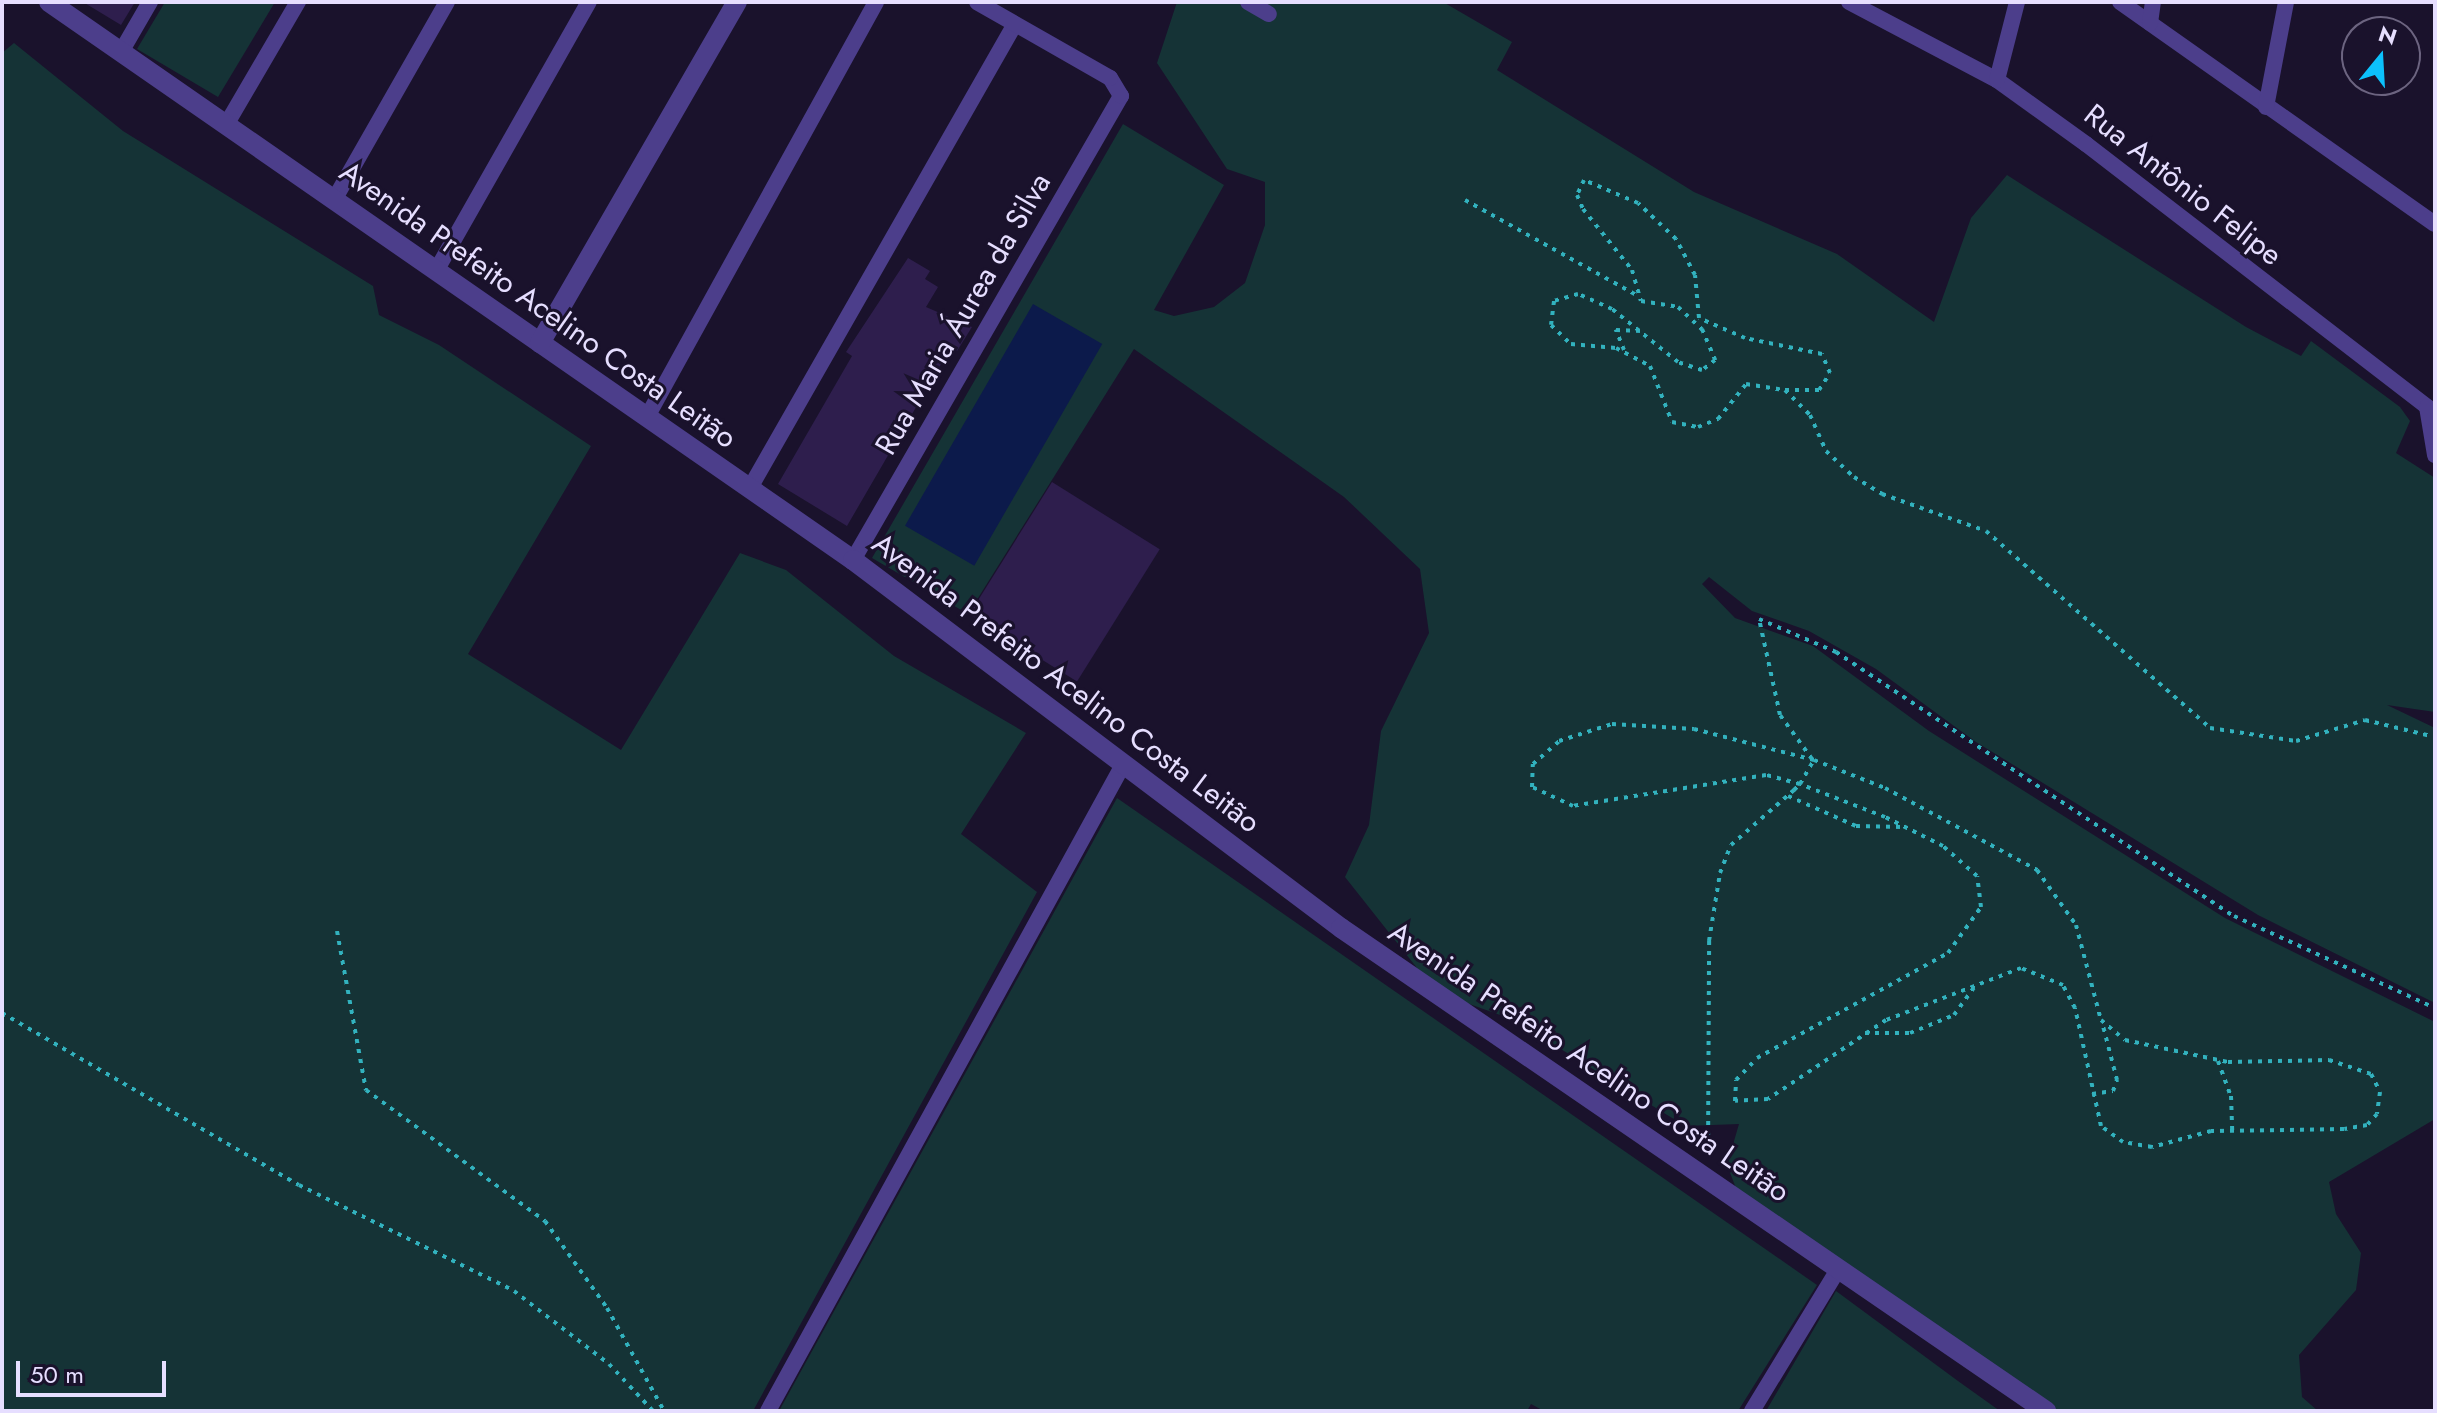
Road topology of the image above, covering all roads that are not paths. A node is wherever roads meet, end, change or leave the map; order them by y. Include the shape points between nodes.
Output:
1 (49, 2) edge
2 (150, 2) edge
3 (298, 2) edge
4 (447, 2) edge
5 (589, 2) edge
6 (737, 2) edge
7 (876, 2) edge
8 (977, 2) edge
9 (1248, 2) edge
10 (1849, 2) edge
11 (1890, 2) edge
12 (2017, 2) edge
13 (2120, 2) edge
14 (2153, 2) edge
15 (2286, 2) edge
16 (1269, 14) dead end
17 (1886, 20) junction
18 (2150, 23) junction
19 (1015, 24) junction
20 (121, 52) junction
21 (1997, 80) junction
22 (2266, 107) junction
23 (226, 125) junction
24 (334, 200) junction
25 (2435, 224) edge
26 (436, 271) junction
27 (540, 343) junction
28 (2431, 402) edge
29 (647, 417) junction
30 (2435, 455) edge
31 (750, 488) junction
32 (853, 560) junction
33 (1124, 763) junction
34 (1839, 1268) junction
35 (768, 1411) edge
36 (1752, 1411) edge
37 (2046, 1411) edge

1 - 20 street, Avenida Prefeito Acelino Costa Leitão
2 - 20 street
3 - 23 street
4 - 24 street
5 - 26 street
6 - 27 street
7 - 29 street
8 - 19 street
9 - 16 street
10 - 17 street, Rua Antônio Felipe
11 - 17 street
12 - 21 street
13 - 18 street
14 - 18 street
15 - 22 street
17 - 21 street, Rua Antônio Felipe
18 - 22 street
19 - 31 street
19 - 32 street, Rua Maria Áurea da Silva via 1110,78 1121,96
20 - 23 street, Avenida Prefeito Acelino Costa Leitão
21 - 28 street, Rua Antônio Felipe
22 - 25 street
23 - 24 street, Avenida Prefeito Acelino Costa Leitão
24 - 26 street, Avenida Prefeito Acelino Costa Leitão
26 - 27 street, Avenida Prefeito Acelino Costa Leitão
27 - 29 street, Avenida Prefeito Acelino Costa Leitão
28 - 30 street, Rua Antônio Felipe
29 - 31 street, Avenida Prefeito Acelino Costa Leitão
31 - 32 street, Avenida Prefeito Acelino Costa Leitão
32 - 33 street, Avenida Prefeito Acelino Costa Leitão
33 - 34 street, Avenida Prefeito Acelino Costa Leitão via 1341,928
33 - 35 street
34 - 36 street
34 - 37 street, Avenida Prefeito Acelino Costa Leitão

